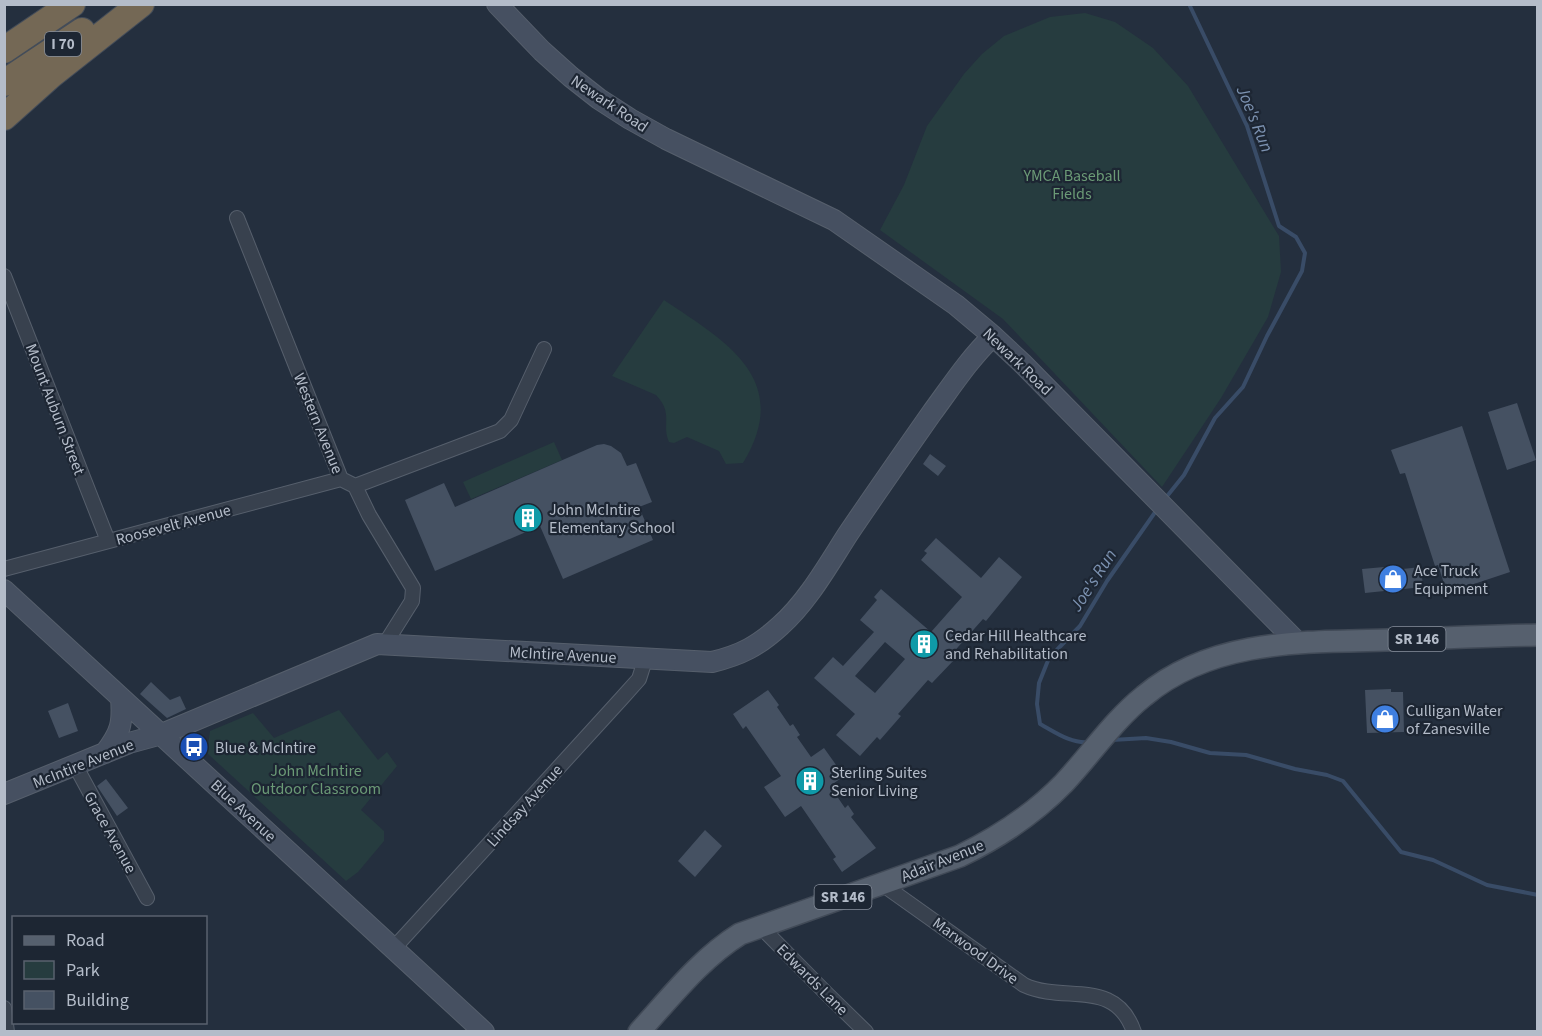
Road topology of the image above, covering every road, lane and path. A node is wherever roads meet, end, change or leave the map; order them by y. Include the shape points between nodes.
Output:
1 (72, 4) edge
2 (122, 4) edge
3 (141, 4) edge
4 (497, 4) edge
5 (4, 50) edge
6 (4, 83) edge
7 (4, 117) edge
8 (237, 218) dead end
9 (4, 276) edge
10 (993, 336) junction
11 (544, 349) dead end
12 (341, 479) junction
13 (355, 486) junction
14 (108, 541) junction
15 (4, 569) edge
16 (4, 590) edge
17 (1538, 635) edge
18 (1297, 642) junction
19 (385, 644) junction
20 (646, 657) junction
21 (121, 698) junction
22 (162, 734) junction
23 (105, 753) junction
24 (75, 765) junction
25 (4, 794) edge
26 (882, 884) junction
27 (147, 898) dead end
28 (760, 926) junction
29 (394, 948) junction
30 (4, 1008) edge
31 (7, 1032) edge
32 (484, 1032) edge
33 (639, 1032) edge
34 (866, 1032) edge
35 (1134, 1032) edge

1 - 5 highway, I 70
2 - 6 highway, I 70
3 - 7 highway
4 - 10 street, Newark Road via 542,51 599,99 666,139 834,220 927,284
8 - 12 street, Western Avenue
9 - 14 street, Mount Auburn Street
10 - 18 street, Newark Road
10 - 20 street, McIntire Avenue via 960,374 810,590 782,624 736,656 712,662
11 - 13 street via 511,420 500,430
12 - 13 street, Western Avenue
12 - 14 street, Roosevelt Avenue
13 - 19 street, Western Avenue via 413,588 412,601
14 - 15 street, Roosevelt Avenue
16 - 21 street, Blue Avenue
17 - 18 main road, SR 146
18 - 26 main road, Adair Avenue / SR 146 via 1244,650 1190,666 1168,678 1130,708 1044,803 1020,822 960,856
19 - 20 street, McIntire Avenue
19 - 22 street, McIntire Avenue
20 - 29 street, Lindsay Avenue via 639,679
21 - 22 street, Blue Avenue
21 - 23 street via 123,720
22 - 23 street, McIntire Avenue
22 - 29 street, Blue Avenue
23 - 24 street, McIntire Avenue
24 - 25 street, McIntire Avenue
24 - 27 street, Grace Avenue
26 - 28 main road, Adair Avenue / SR 146
26 - 35 street, Marwood Drive via 1024,985 1047,993 1100,996 1120,1008
28 - 33 main road, Adair Avenue / SR 146 via 720,946
28 - 34 street, Edwards Lane
29 - 32 street, Blue Avenue
30 - 31 street

